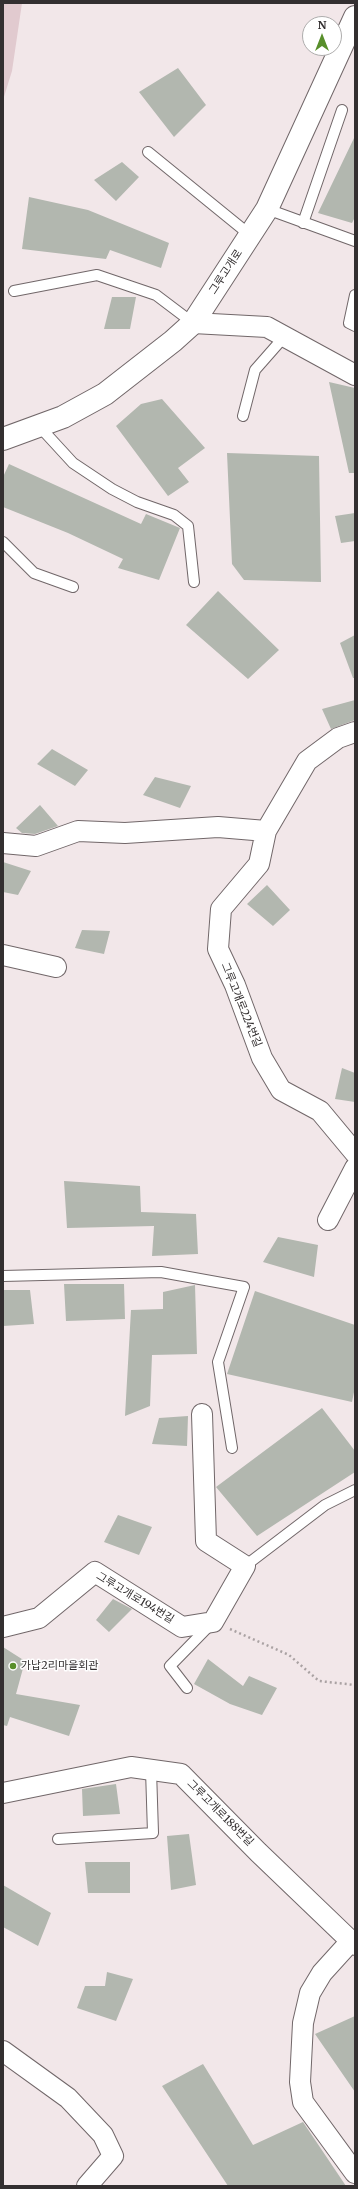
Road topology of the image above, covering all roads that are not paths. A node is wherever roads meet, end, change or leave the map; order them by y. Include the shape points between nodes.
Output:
1 (355, 17) edge
2 (342, 110) dead end
3 (148, 152) dead end
4 (266, 209) junction
5 (303, 222) junction
6 (250, 235) junction
7 (355, 241) edge
8 (14, 291) dead end
9 (355, 295) edge
10 (193, 323) junction
11 (355, 326) edge
12 (284, 337) junction
13 (355, 375) edge
14 (243, 416) dead end
15 (39, 426) junction
16 (3, 439) edge
17 (3, 542) edge
18 (194, 582) dead end
19 (73, 587) dead end
20 (355, 732) edge
21 (266, 831) junction
22 (3, 844) edge
23 (3, 955) edge
24 (56, 967) dead end
25 (355, 1153) edge
26 (355, 1168) edge
27 (328, 1220) dead end
28 (3, 1276) edge
29 (202, 1414) dead end
30 (232, 1448) dead end
31 (355, 1490) edge
32 (245, 1566) junction
33 (213, 1622) junction
34 (3, 1627) edge
35 (187, 1688) dead end
36 (151, 1770) junction
37 (3, 1793) edge
38 (58, 1839) dead end
39 (353, 1943) edge
40 (3, 2051) edge
41 (355, 2173) edge
42 (87, 2186) edge

1 - 4 street, 그루고개로
2 - 5 lane
3 - 6 lane
4 - 5 lane
4 - 6 street, 그루고개로
5 - 7 lane
6 - 10 street, 그루고개로
8 - 10 lane via 97,275 156,295
9 - 11 lane via 349,323
10 - 12 street via 267,328
10 - 15 street, 그루고개로 via 105,394 63,417
12 - 13 street
12 - 14 lane via 255,370
15 - 16 street, 그루고개로
15 - 18 lane via 73,463 112,489 174,515 188,526
17 - 19 lane via 34,573
20 - 21 street, 그루고개로224번길 via 338,738 307,761
21 - 22 street via 218,827 125,833 78,831 36,846
21 - 25 street, 그루고개로224번길 via 259,864 221,909 218,949 235,985 262,1058 281,1090 320,1111
23 - 24 street
26 - 27 street
28 - 30 lane via 161,1272 244,1287 218,1362
29 - 32 street via 206,1541
31 - 32 lane via 325,1505
32 - 33 street
33 - 34 street, 그루고개로194번길 via 182,1627 95,1572 39,1618
33 - 35 lane via 170,1666
36 - 37 street, 그루고개로188번길 via 131,1767
36 - 38 lane via 153,1833
36 - 39 street, 그루고개로188번길 via 182,1774 258,1852
39 - 41 street via 322,1973 310,1994 303,2023 300,2082 303,2102
40 - 42 street via 68,2098 103,2135 114,2156

